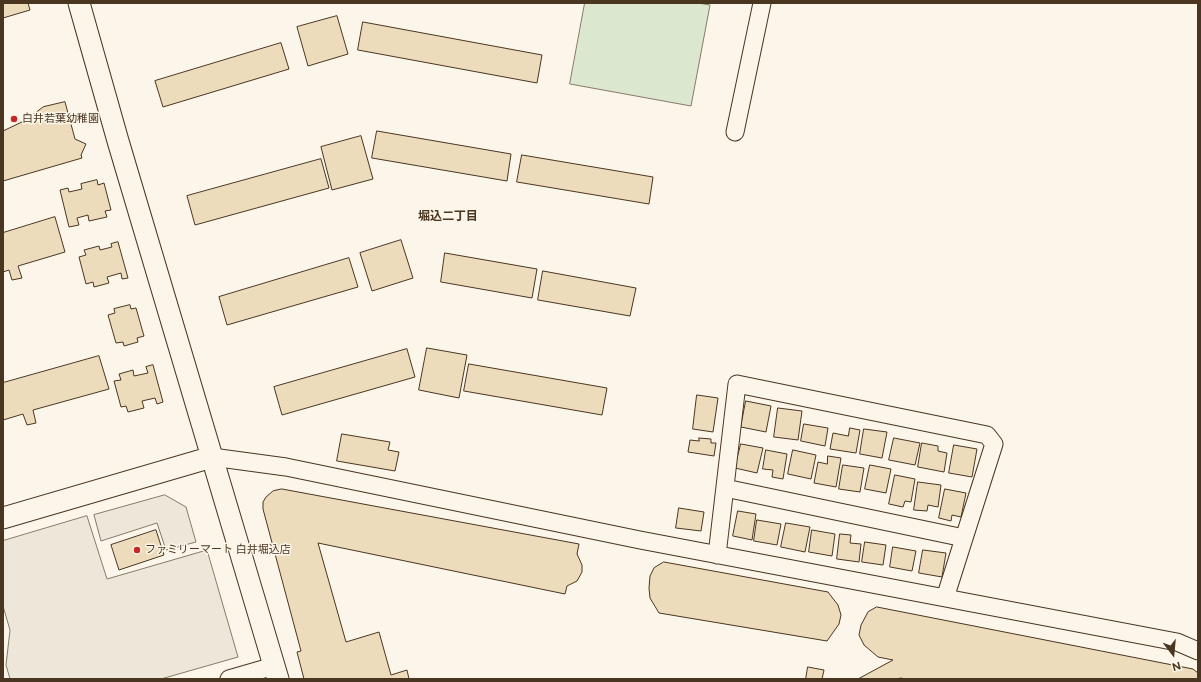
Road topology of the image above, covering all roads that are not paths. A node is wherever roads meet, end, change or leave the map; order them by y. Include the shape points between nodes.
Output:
1 (79, 3) edge
2 (762, 3) edge
3 (735, 132) dead end
4 (212, 456) junction
5 (725, 488) junction
6 (3, 518) edge
7 (964, 538) junction
8 (717, 555) junction
9 (945, 598) junction
10 (1198, 651) edge
11 (276, 673) edge
12 (229, 679) edge

1 - 4 street
2 - 3 street
4 - 6 street
4 - 8 street via 286,468
4 - 11 street
5 - 7 street
5 - 7 street via 737,384 987,435 994,444
5 - 8 street
7 - 9 street
8 - 9 street
9 - 10 street via 1178,642
11 - 12 street

